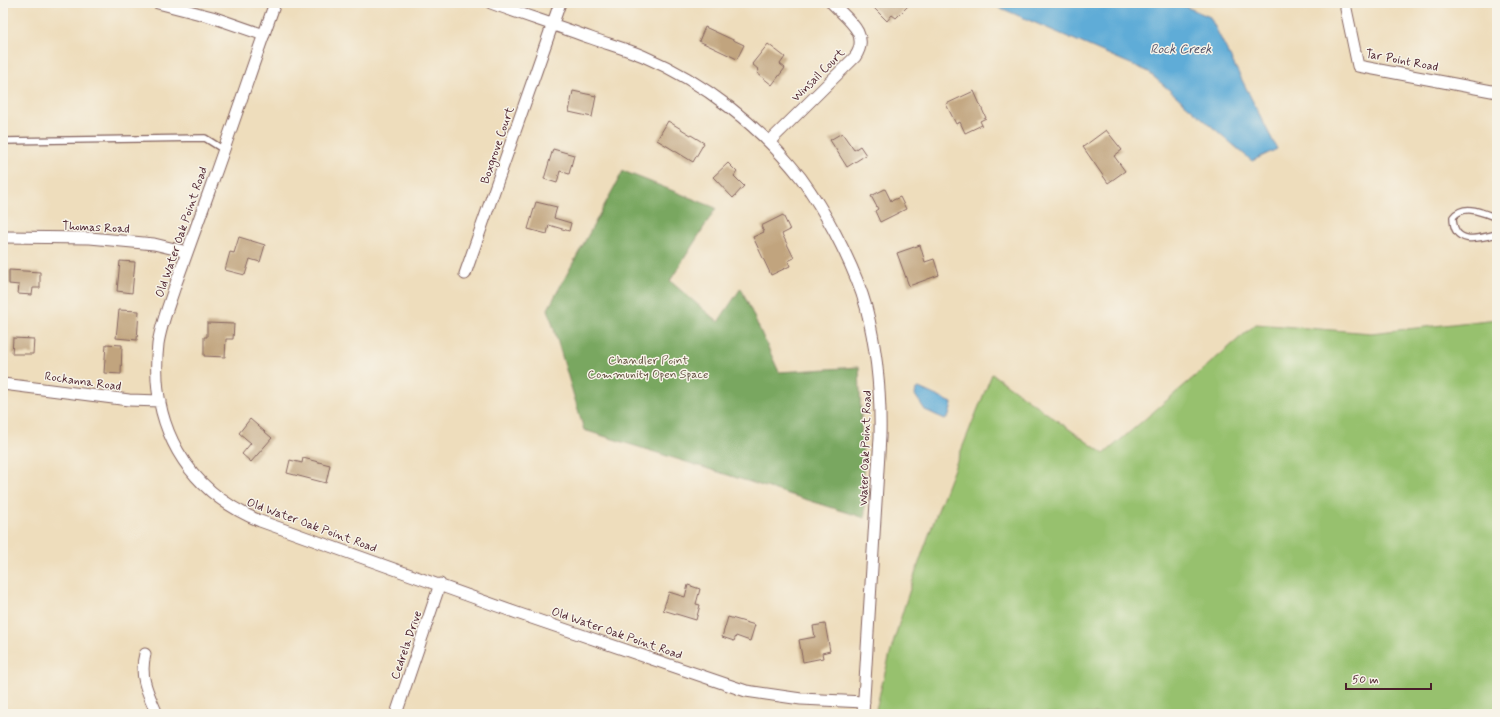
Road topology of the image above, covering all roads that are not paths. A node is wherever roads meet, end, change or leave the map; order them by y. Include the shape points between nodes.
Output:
1 (158, 3) edge
2 (275, 3) edge
3 (491, 3) edge
4 (560, 3) edge
5 (832, 3) edge
6 (1346, 9) dead end
7 (552, 24) junction
8 (264, 35) junction
9 (1497, 92) edge
10 (3, 141) edge
11 (769, 142) junction
12 (224, 150) junction
13 (1497, 218) edge
14 (1497, 234) edge
15 (3, 237) edge
16 (187, 252) junction
17 (465, 274) dead end
18 (3, 384) edge
19 (160, 401) junction
20 (440, 584) junction
21 (145, 654) dead end
22 (864, 702) junction
23 (157, 714) edge
24 (396, 714) edge
25 (863, 714) edge

1 - 8 street via 212,17
2 - 8 street, Old Water Oak Point Road
3 - 7 street, Water Oak Point Road
4 - 7 street, Boxgrove Court
5 - 11 street, Winsail Court via 860,35 860,50
6 - 9 street, Tar Point Road via 1358,66
7 - 11 street, Water Oak Point Road via 643,56 692,82 733,110
7 - 17 street, Boxgrove Court
8 - 12 street, Old Water Oak Point Road
10 - 12 lane via 205,138
11 - 22 street, Water Oak Point Road via 802,180 844,249 866,306 877,360 881,403 880,437
12 - 16 street, Old Water Oak Point Road
13 - 14 lane via 1479,210 1457,213 1453,217 1454,228 1465,238 1476,239
15 - 16 street, Thomas Road via 90,238 154,244
16 - 19 street, Old Water Oak Point Road via 161,327 158,344
18 - 19 street, Rockanna Road via 129,400
19 - 20 street, Old Water Oak Point Road via 175,449 184,462 208,489 242,514
20 - 22 street, Old Water Oak Point Road via 746,691
20 - 24 street, Cedrela Drive
21 - 23 street via 142,665 145,685
22 - 25 street, Water Oak Point Road

